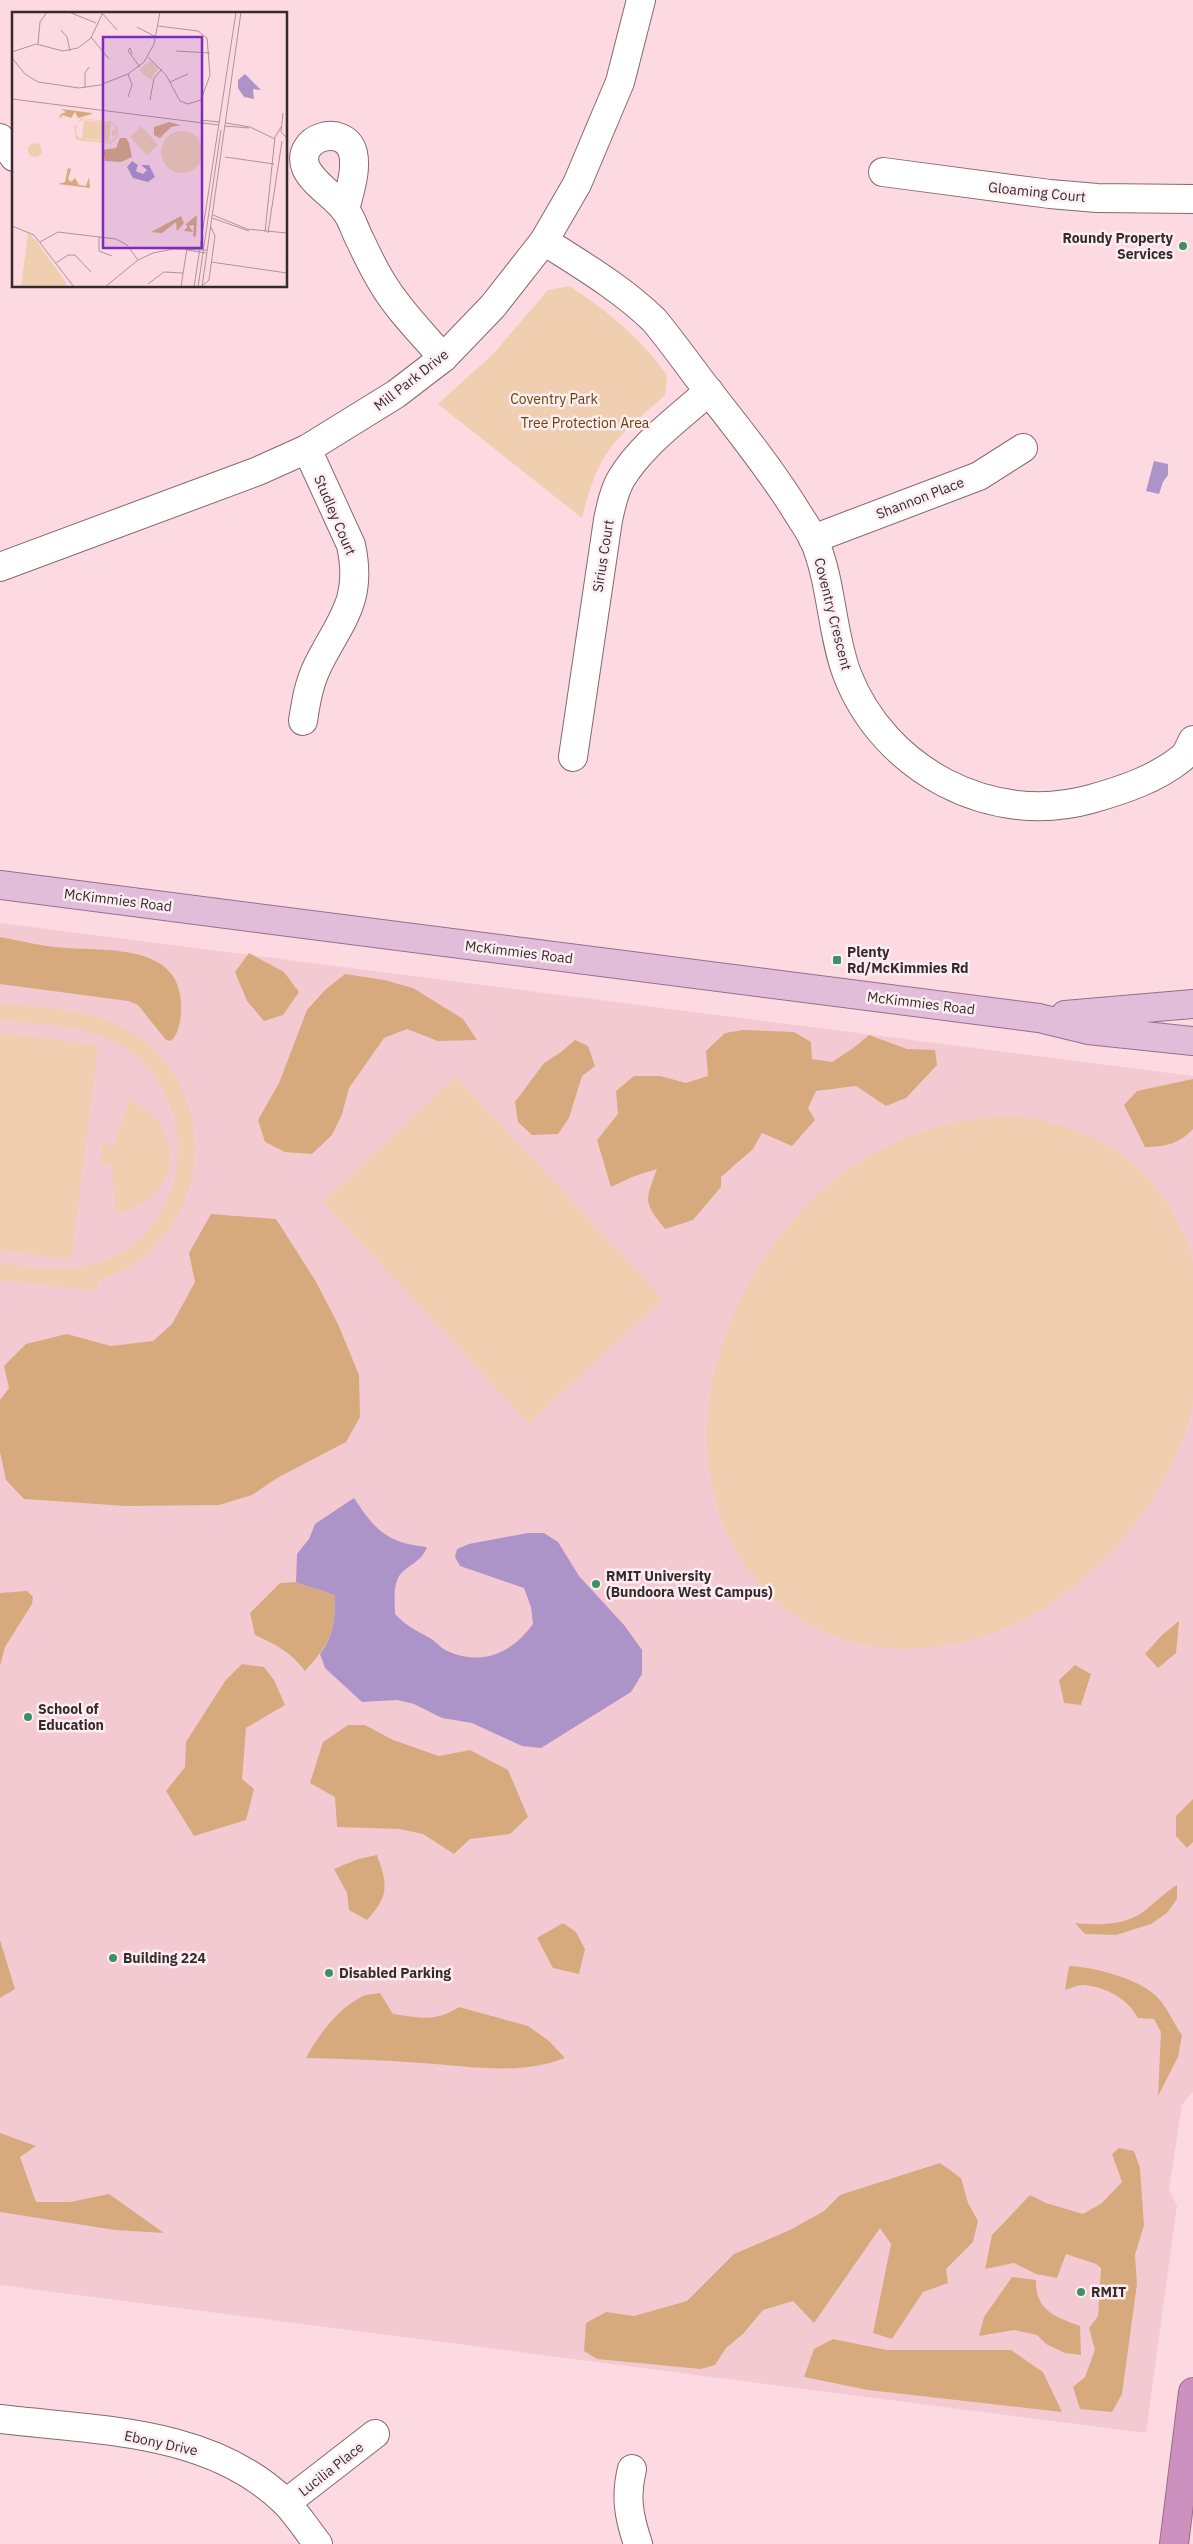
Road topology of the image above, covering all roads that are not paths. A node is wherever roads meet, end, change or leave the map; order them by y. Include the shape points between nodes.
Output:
1 (641, 0) edge
2 (0, 138) edge
3 (12, 154) edge
4 (883, 172) dead end
5 (1193, 199) edge
6 (345, 210) dead end
7 (544, 241) junction
8 (443, 358) junction
9 (709, 391) junction
10 (1023, 448) dead end
11 (307, 449) junction
12 (813, 539) junction
13 (0, 567) edge
14 (303, 721) dead end
15 (1190, 756) edge
16 (573, 757) dead end
17 (0, 885) edge
18 (1193, 1004) edge
19 (1039, 1018) junction
20 (1193, 1041) edge
21 (1193, 2392) edge
22 (0, 2419) edge
23 (375, 2434) dead end
24 (632, 2469) dead end
25 (286, 2503) junction
26 (318, 2544) edge
27 (638, 2544) edge
28 (1174, 2544) edge

1 - 7 street, Mill Park Drive via 620,82 603,127 577,184
2 - 3 street
4 - 5 street, Gloaming Court via 1050,194
6 - 8 street via 384,286
7 - 8 street, Mill Park Drive via 493,306
7 - 9 street, Coventry Crescent via 633,300 672,342
8 - 11 street, Mill Park Drive via 389,399
9 - 12 street, Coventry Crescent via 764,460
9 - 16 street, Sirius Court via 649,444 614,494
10 - 12 street, Shannon Place via 979,476
11 - 13 street, Mill Park Drive via 241,478
11 - 14 street, Studley Court via 351,545 354,584 343,622 308,688
12 - 15 street, Coventry Crescent via 825,571 829,604 847,674 872,724 925,772 954,788 992,801 1030,807 1073,804 1132,788
17 - 19 main road, McKimmies Road
18 - 19 main road, McKimmies Road
19 - 20 main road, McKimmies Road via 1088,1030
21 - 28 highway
22 - 25 street, Ebony Drive via 152,2438 188,2446 233,2465
23 - 25 street, Lucilia Place
24 - 27 street via 627,2499
25 - 26 street, Ebony Drive

